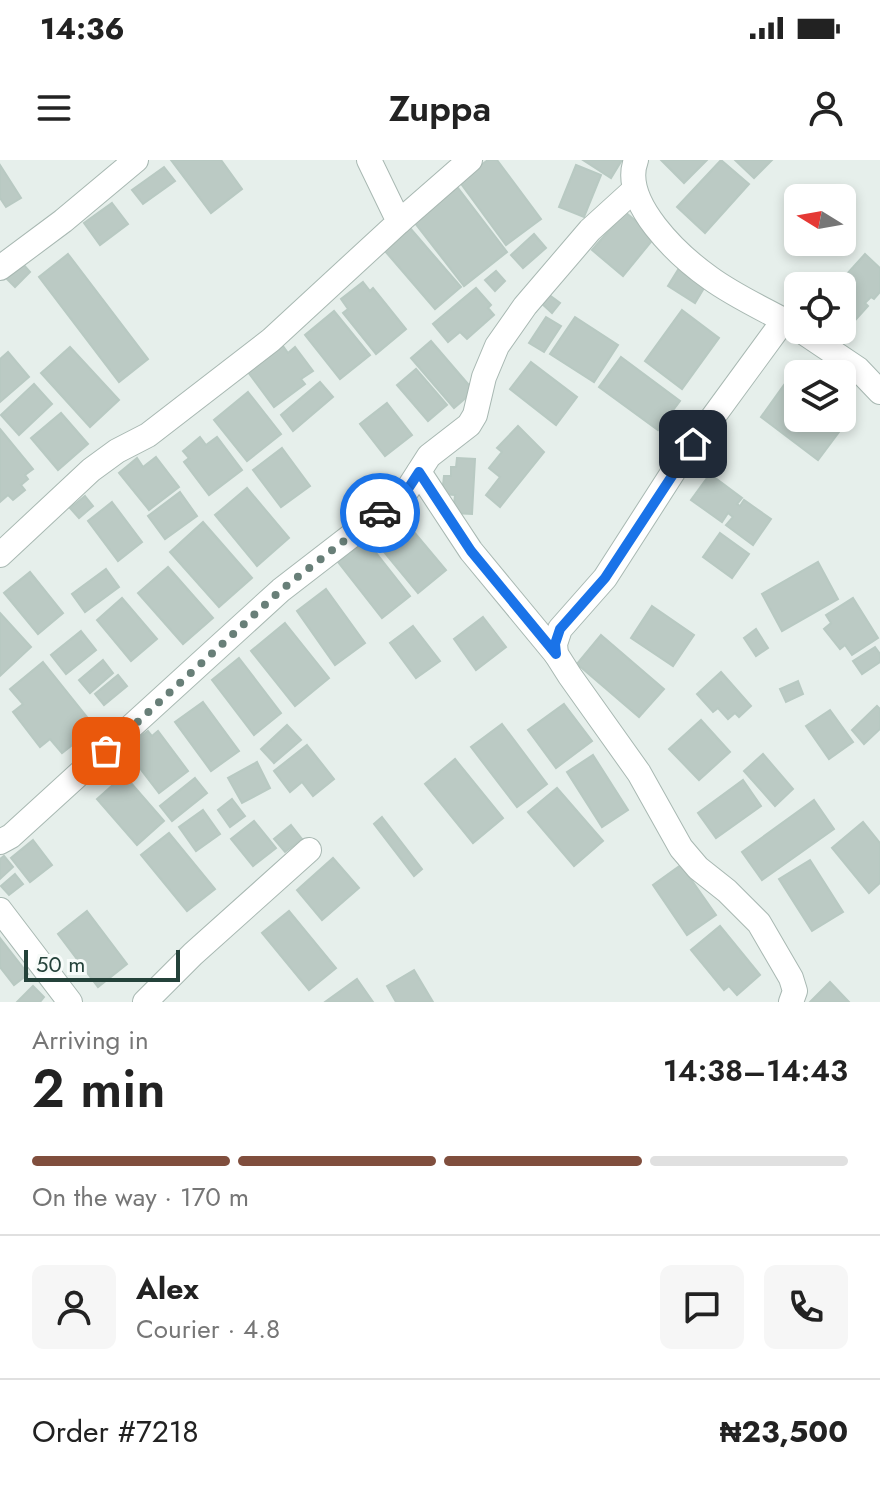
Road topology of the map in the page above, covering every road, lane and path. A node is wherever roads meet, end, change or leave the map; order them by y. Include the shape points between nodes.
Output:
1 (136, 160) edge
2 (369, 160) edge
3 (470, 160) edge
4 (636, 160) edge
5 (634, 190) junction
6 (399, 222) junction
7 (0, 268) edge
8 (784, 320) edge
9 (784, 338) edge
10 (821, 344) edge
11 (880, 392) edge
12 (419, 472) junction
13 (0, 555) edge
14 (556, 654) junction
15 (0, 842) edge
16 (309, 850) dead end
17 (0, 910) edge
18 (70, 1002) edge
19 (145, 1002) edge
20 (791, 1002) edge

1 - 7 street
2 - 6 street
3 - 6 street
4 - 5 street
5 - 8 street via 660,232 710,278
5 - 12 street via 590,230 525,306 497,346 469,425 429,456
6 - 13 street via 271,340 148,435 91,470
9 - 14 street via 675,469 605,578 560,629
10 - 11 street via 858,369
12 - 14 street via 471,551
12 - 15 street via 404,495 281,590
14 - 20 street via 639,773 681,848 759,923 791,978
16 - 19 street
17 - 18 street

